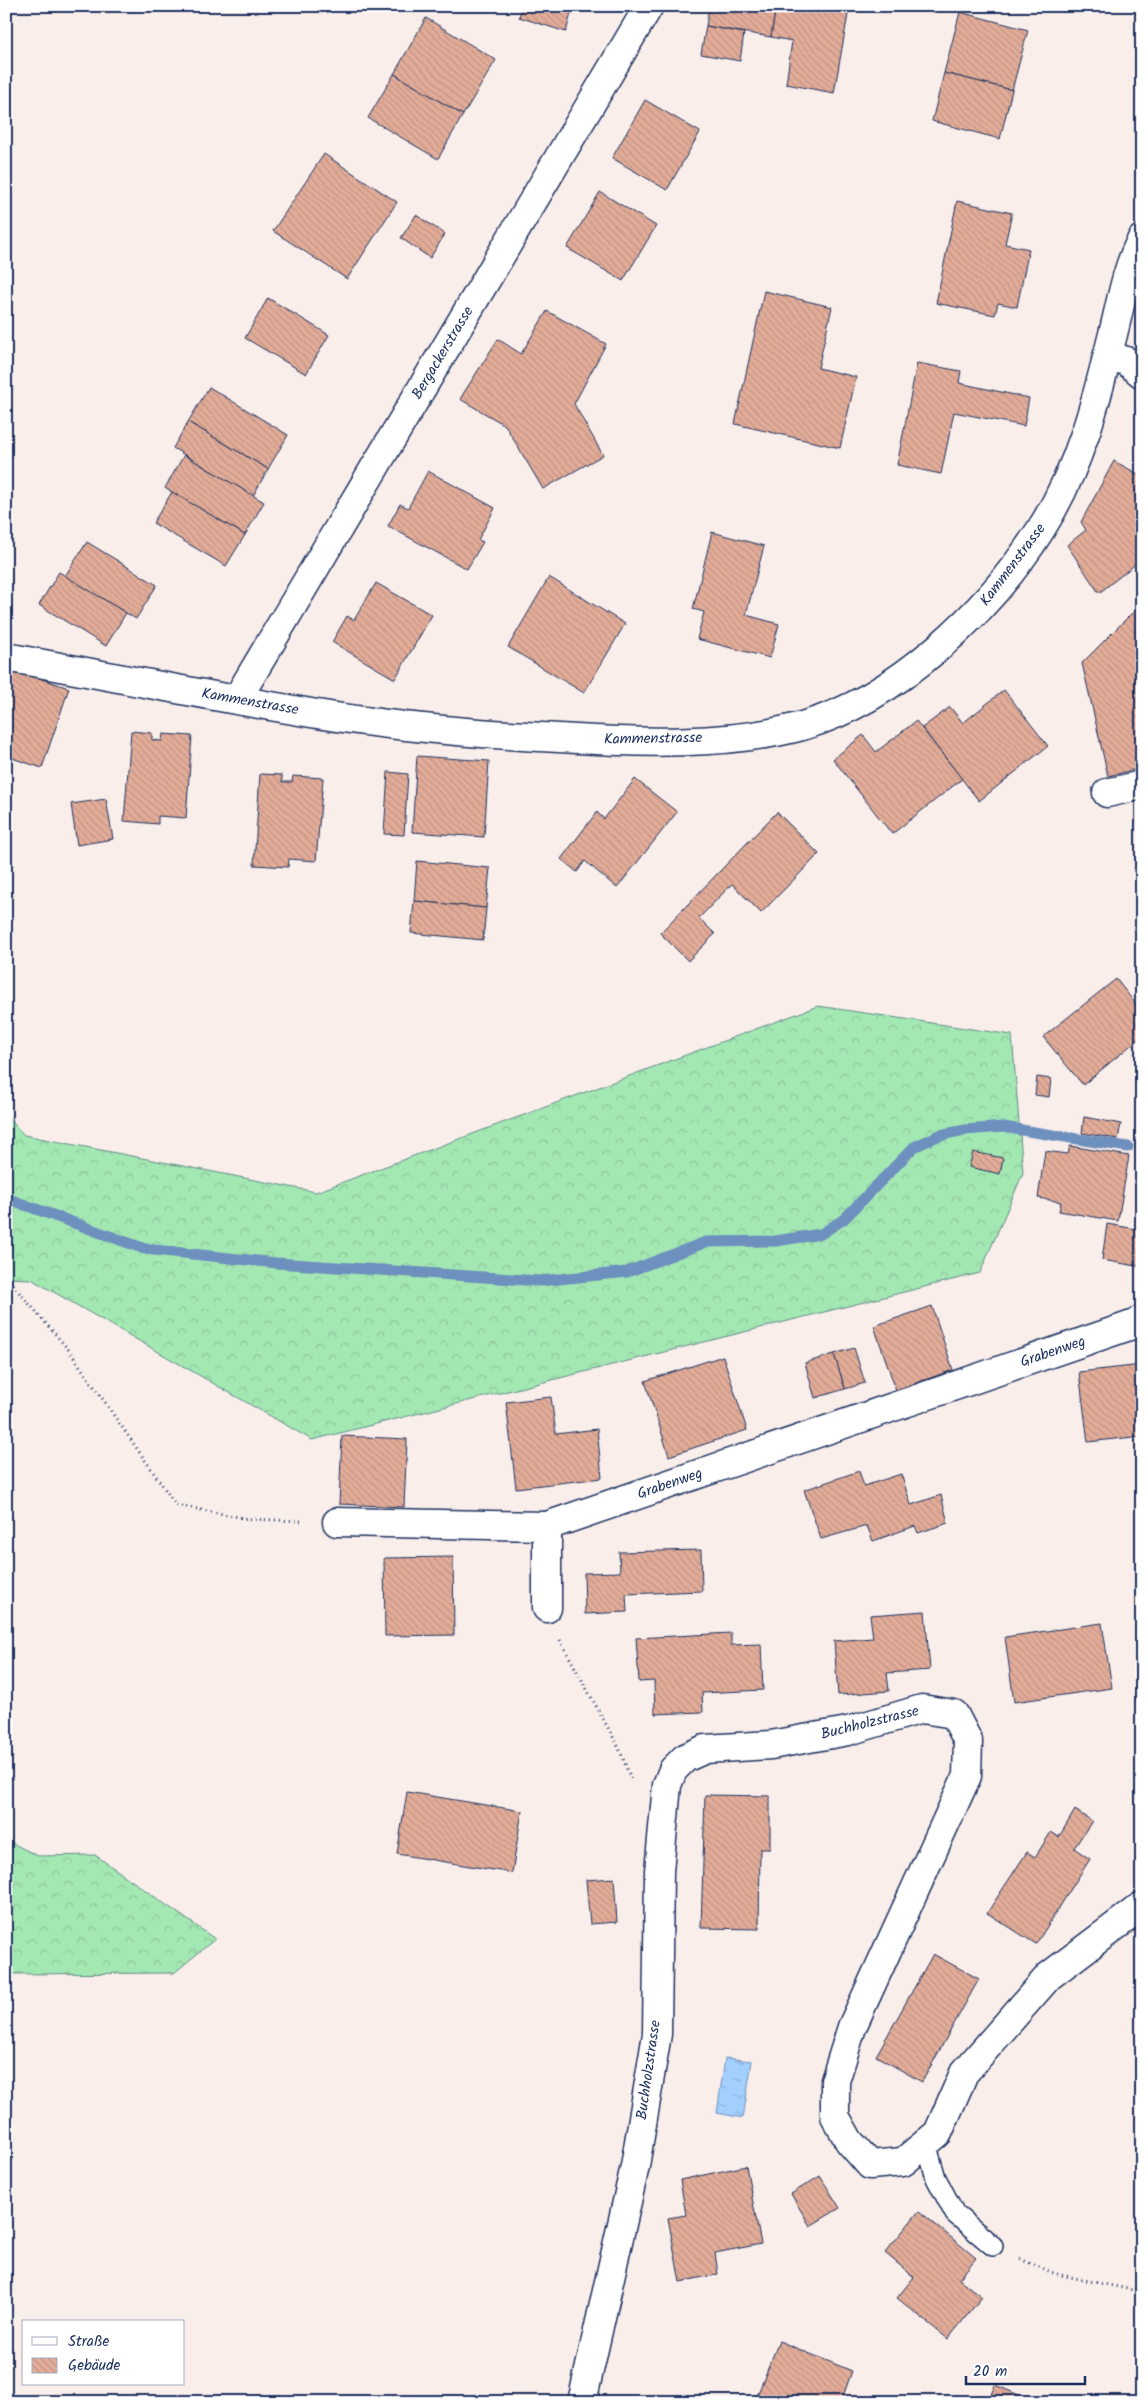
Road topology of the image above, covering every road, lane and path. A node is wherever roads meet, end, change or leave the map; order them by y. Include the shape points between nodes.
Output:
1 (649, 6) edge
2 (1142, 239) edge
3 (1108, 355) junction
4 (1142, 374) edge
5 (6, 657) edge
6 (236, 699) junction
7 (1142, 785) edge
8 (1107, 793) dead end
9 (6, 1277) edge
10 (1142, 1320) edge
11 (337, 1522) joint
12 (547, 1526) junction
13 (547, 1608) joint
14 (634, 1788) dead end
15 (1142, 1906) edge
16 (926, 2143) junction
17 (992, 2246) joint
18 (1142, 2292) edge
19 (582, 2402) edge

1 - 6 street, Bergackerstrasse
2 - 3 street, Kammenstrasse via 1128,273
3 - 4 street via 1126,361
3 - 6 street, Kammenstrasse via 1084,441 1066,486 1013,570 981,608 911,669 824,718 802,726 743,736 609,741 412,726
5 - 6 street, Kammenstrasse
7 - 8 street
9 - 11 path via 68,1349 176,1505 249,1519
10 - 12 street, Grabenweg
11 - 12 street
12 - 13 street
13 - 14 path via 551,1624 619,1748
15 - 16 street, Buchholzstrasse via 1049,1976 964,2073 938,2134
16 - 17 lane via 936,2178 955,2214
16 - 19 street, Buchholzstrasse via 903,2162 870,2165 849,2141 834,2116 835,2081 852,2026 967,1776 968,1741 954,1714 922,1709 848,1731 771,1745 706,1749 685,1758 673,1770 667,1785 659,1871 655,2044 635,2166
17 - 18 path via 1056,2274

